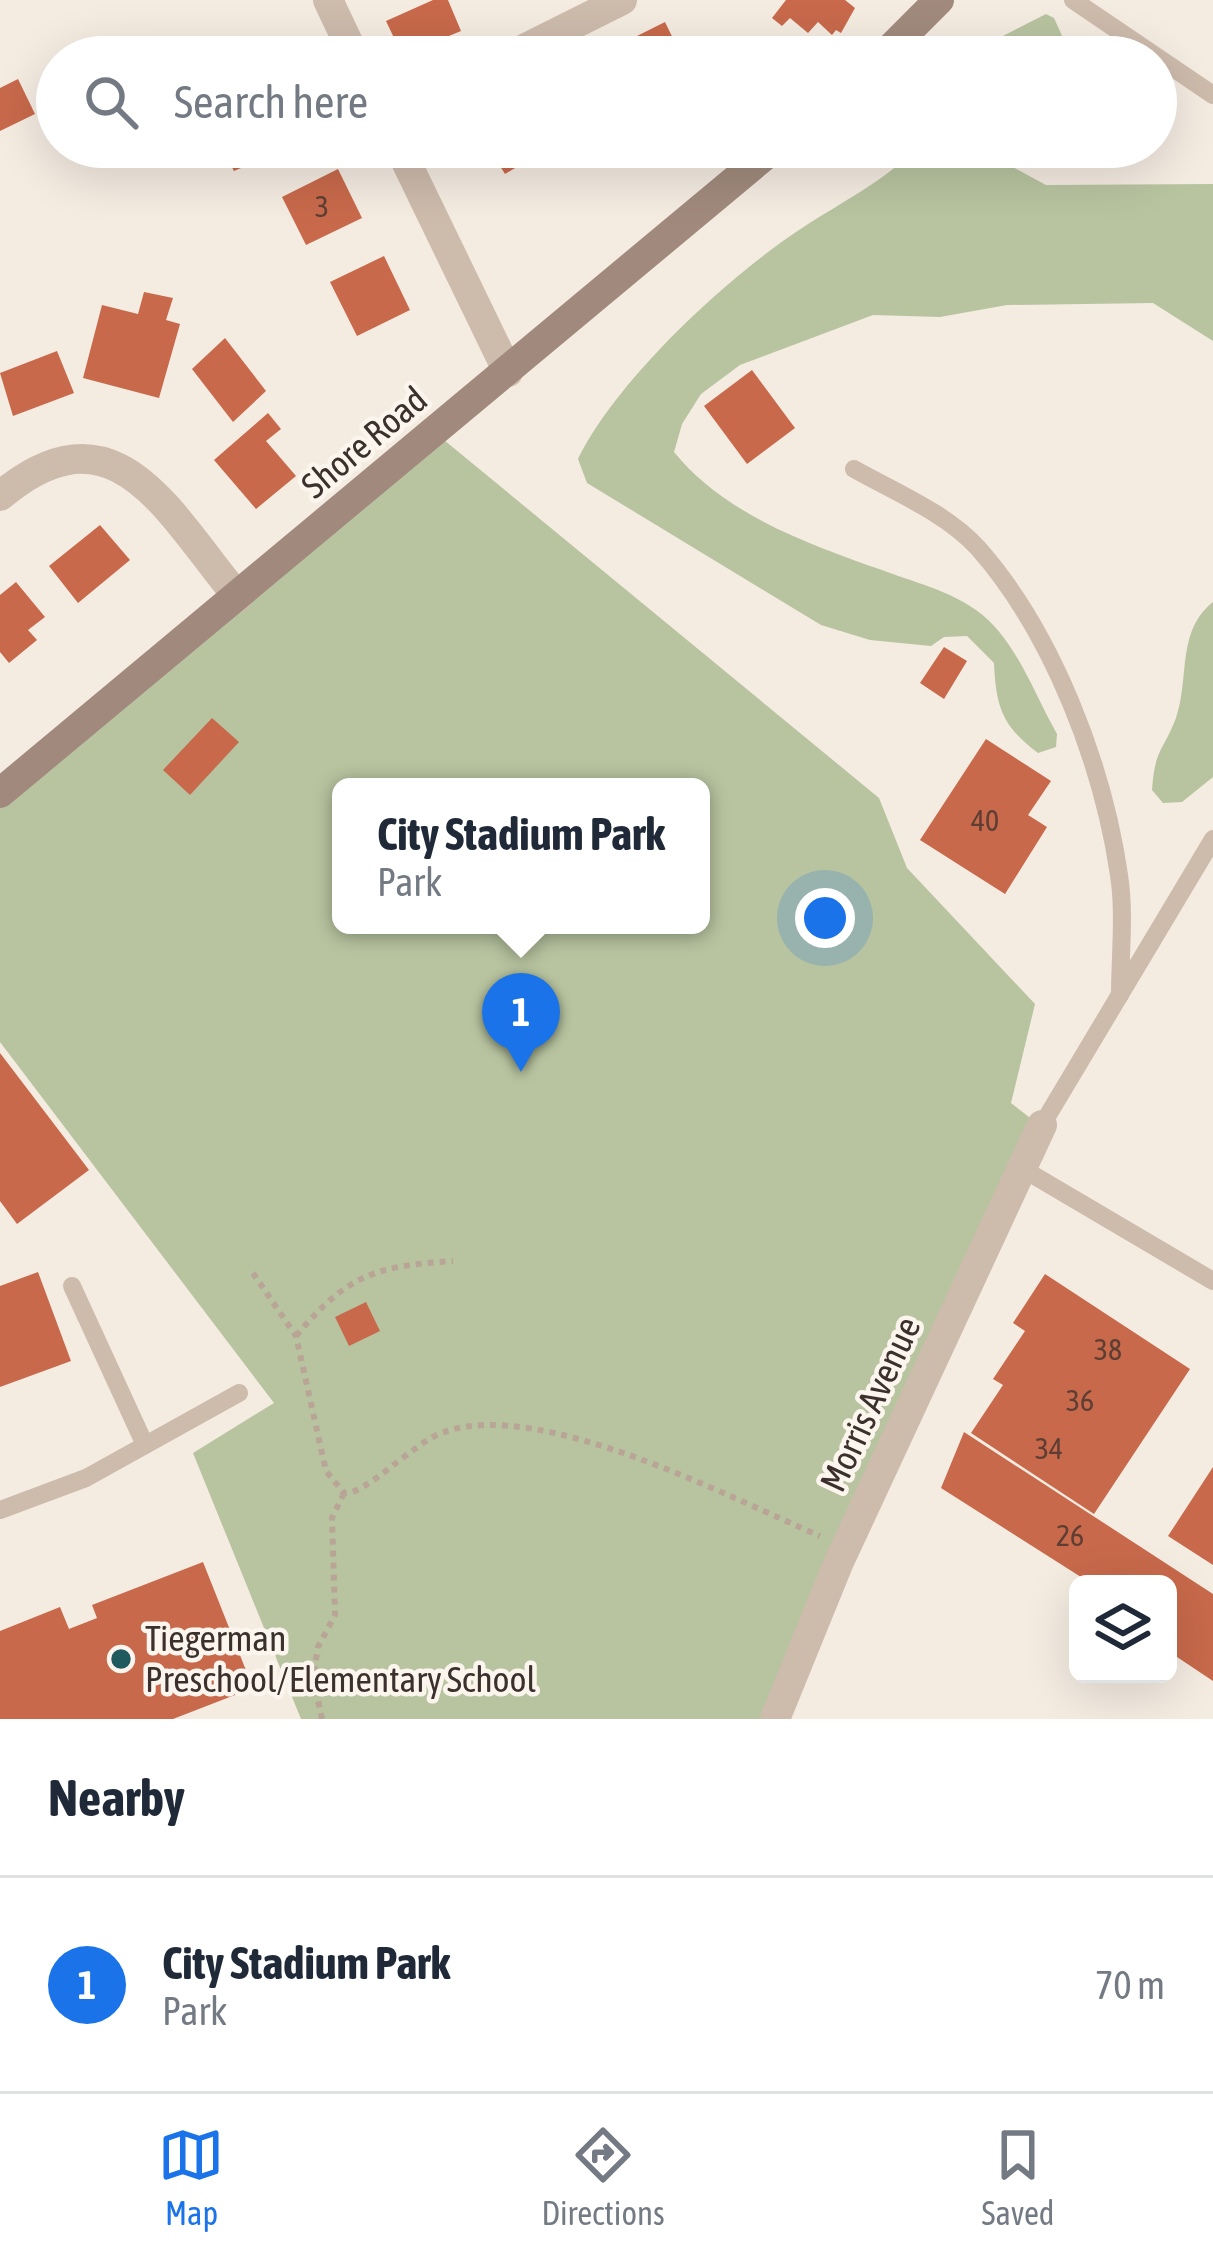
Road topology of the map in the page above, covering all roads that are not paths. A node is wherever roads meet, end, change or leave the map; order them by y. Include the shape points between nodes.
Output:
1 (328, 0) edge
2 (622, 0) edge
3 (939, 0) edge
4 (1073, 0) edge
5 (345, 36) edge
6 (550, 36) edge
7 (903, 36) edge
8 (1126, 36) edge
9 (1177, 71) edge
10 (1213, 95) edge
11 (409, 168) edge
12 (750, 168) edge
13 (508, 372) junction
14 (854, 469) dead end
15 (0, 496) edge
16 (238, 597) junction
17 (0, 793) edge
18 (1213, 839) edge
19 (1120, 995) junction
20 (1042, 1124) joint
21 (1023, 1169) junction
22 (1213, 1281) edge
23 (72, 1286) dead end
24 (239, 1394) dead end
25 (145, 1445) junction
26 (0, 1510) edge
27 (775, 1719) edge

1 - 5 street
2 - 6 street
3 - 7 main road
4 - 8 lane
9 - 10 lane
11 - 13 street
12 - 13 main road, Shore Road
13 - 16 main road, Shore Road
14 - 19 lane via 978,548 1048,658 1101,786 1120,880
15 - 16 street via 65,456 117,466 154,495
16 - 17 main road, Shore Road
18 - 19 lane
19 - 20 lane
20 - 21 street, Morris Avenue
21 - 22 lane
21 - 27 street, Morris Avenue
23 - 25 lane
24 - 25 lane
25 - 26 lane

